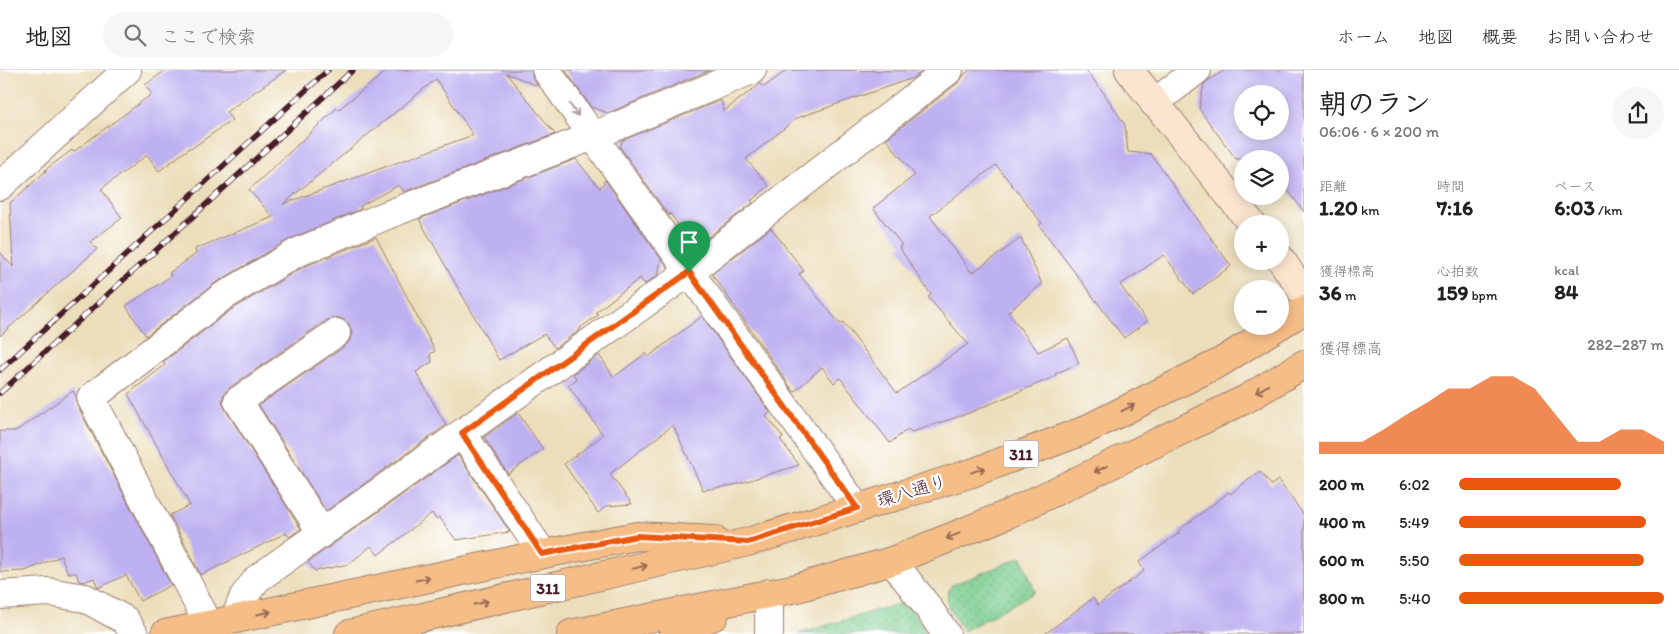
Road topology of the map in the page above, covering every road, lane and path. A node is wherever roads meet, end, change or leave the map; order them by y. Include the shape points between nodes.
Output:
1 (128, 70) edge
2 (546, 70) edge
3 (752, 70) edge
4 (949, 70) edge
5 (1129, 70) edge
6 (1197, 70) edge
7 (1154, 103) junction
8 (593, 136) junction
9 (0, 186) edge
10 (1245, 215) edge
11 (1288, 270) edge
12 (689, 272) junction
13 (1304, 294) edge
14 (1304, 310) edge
15 (1289, 320) edge
16 (336, 333) dead end
17 (1264, 335) edge
18 (1304, 364) edge
19 (462, 433) junction
20 (857, 508) junction
21 (322, 533) junction
22 (748, 542) junction
23 (542, 554) junction
24 (892, 561) junction
25 (769, 593) junction
26 (0, 594) edge
27 (235, 619) junction
28 (209, 625) junction
29 (134, 634) edge
30 (165, 634) edge
31 (348, 634) edge
32 (571, 634) edge
33 (673, 634) edge
34 (768, 634) edge
35 (946, 634) edge

1 - 9 street
2 -> 8 street
3 - 8 street
4 - 12 street
5 - 7 street
6 - 7 street
7 - 10 street
8 - 12 street
8 - 28 street via 296,253 222,297 91,398
11 - 13 street
12 - 19 street
12 - 20 street
14 - 15 main road, 環八通り / 311
16 - 21 street via 238,401
20 -> 17 main road, 環八通り / 311 via 972,473 1083,431 1221,362
18 -> 24 main road via 1246,399 1008,514
19 - 21 street
19 - 23 street
20 - 22 main road, 環八通り / 311
21 - 27 street via 257,579 244,596
22 - 23 main road via 637,536
31 -> 22 main road, 環八通り / 311
27 -> 23 main road
24 - 25 main road
24 - 35 street
25 - 32 main road
25 - 33 main road
25 - 34 street
26 - 29 street via 48,592 85,598 125,620
27 - 28 main road
28 - 30 main road

